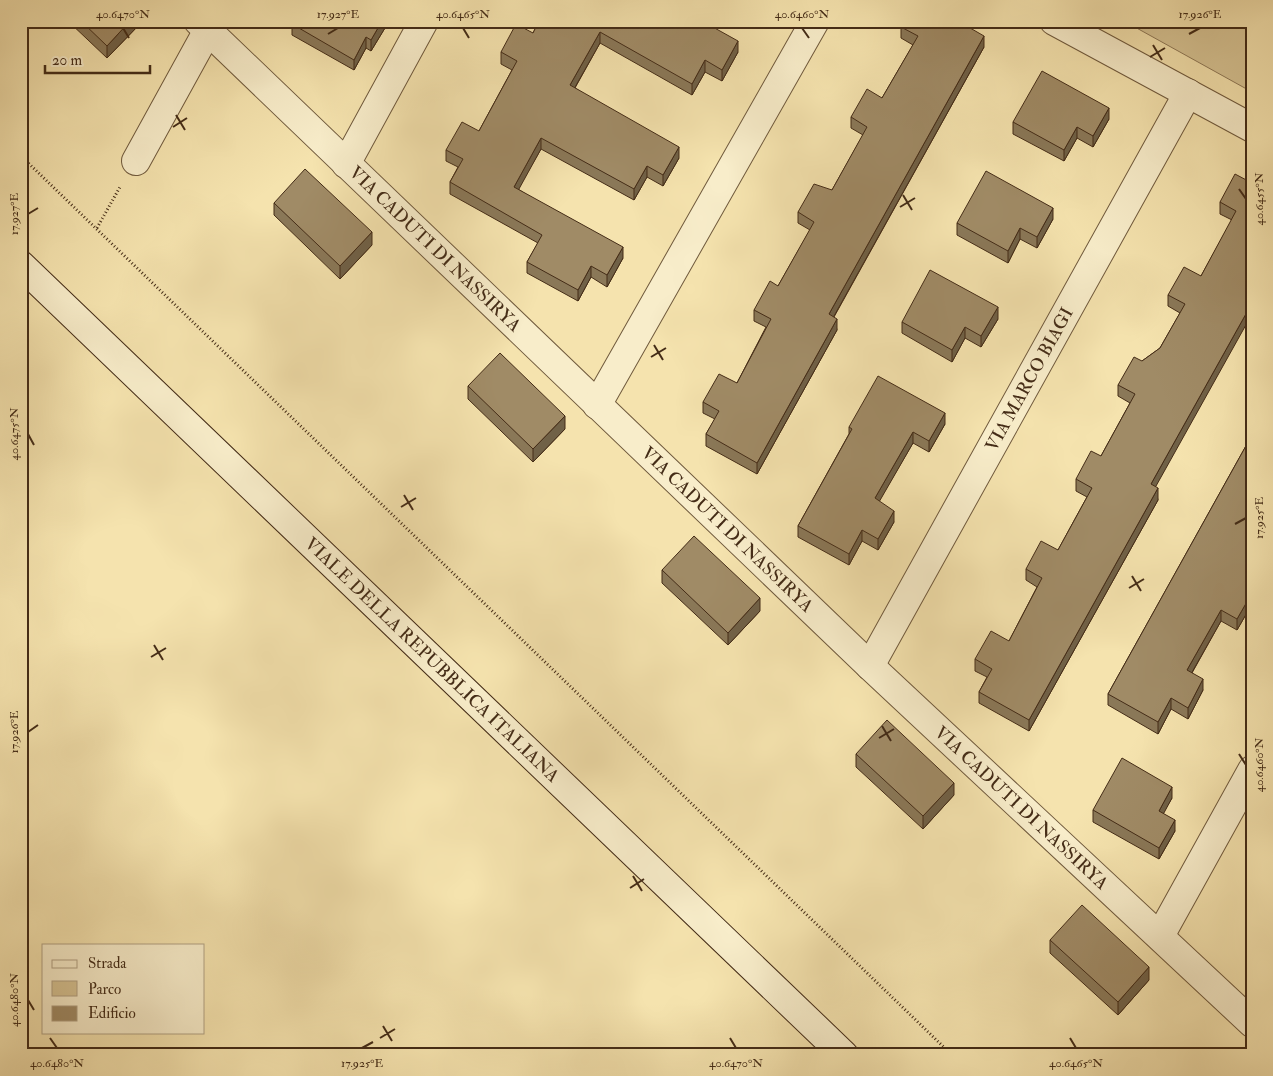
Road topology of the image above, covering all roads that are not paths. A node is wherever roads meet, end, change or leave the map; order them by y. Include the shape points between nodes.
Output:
1 (424, 21) edge
2 (815, 21) edge
3 (1054, 21) edge
4 (206, 24) edge
5 (1188, 93) junction
6 (1252, 128) edge
7 (136, 161) road end
8 (346, 164) junction
9 (21, 264) edge
10 (597, 405) junction
11 (870, 666) junction
12 (1252, 770) edge
13 (1160, 936) junction
14 (1252, 1023) edge
15 (844, 1055) edge

1 - 8 street
2 - 10 street
3 - 5 street
4 - 7 street, VIA CADUTI DI NASSIRYA
4 - 8 street, VIA CADUTI DI NASSIRYA
5 - 6 street
5 - 11 street, VIA MARCO BIAGI
8 - 10 street, VIA CADUTI DI NASSIRYA
9 - 15 street, VIALE DELLA REPUBBLICA ITALIANA
10 - 11 street, VIA CADUTI DI NASSIRYA
11 - 13 street, VIA CADUTI DI NASSIRYA
12 - 13 street
13 - 14 street, VIA CADUTI DI NASSIRYA

